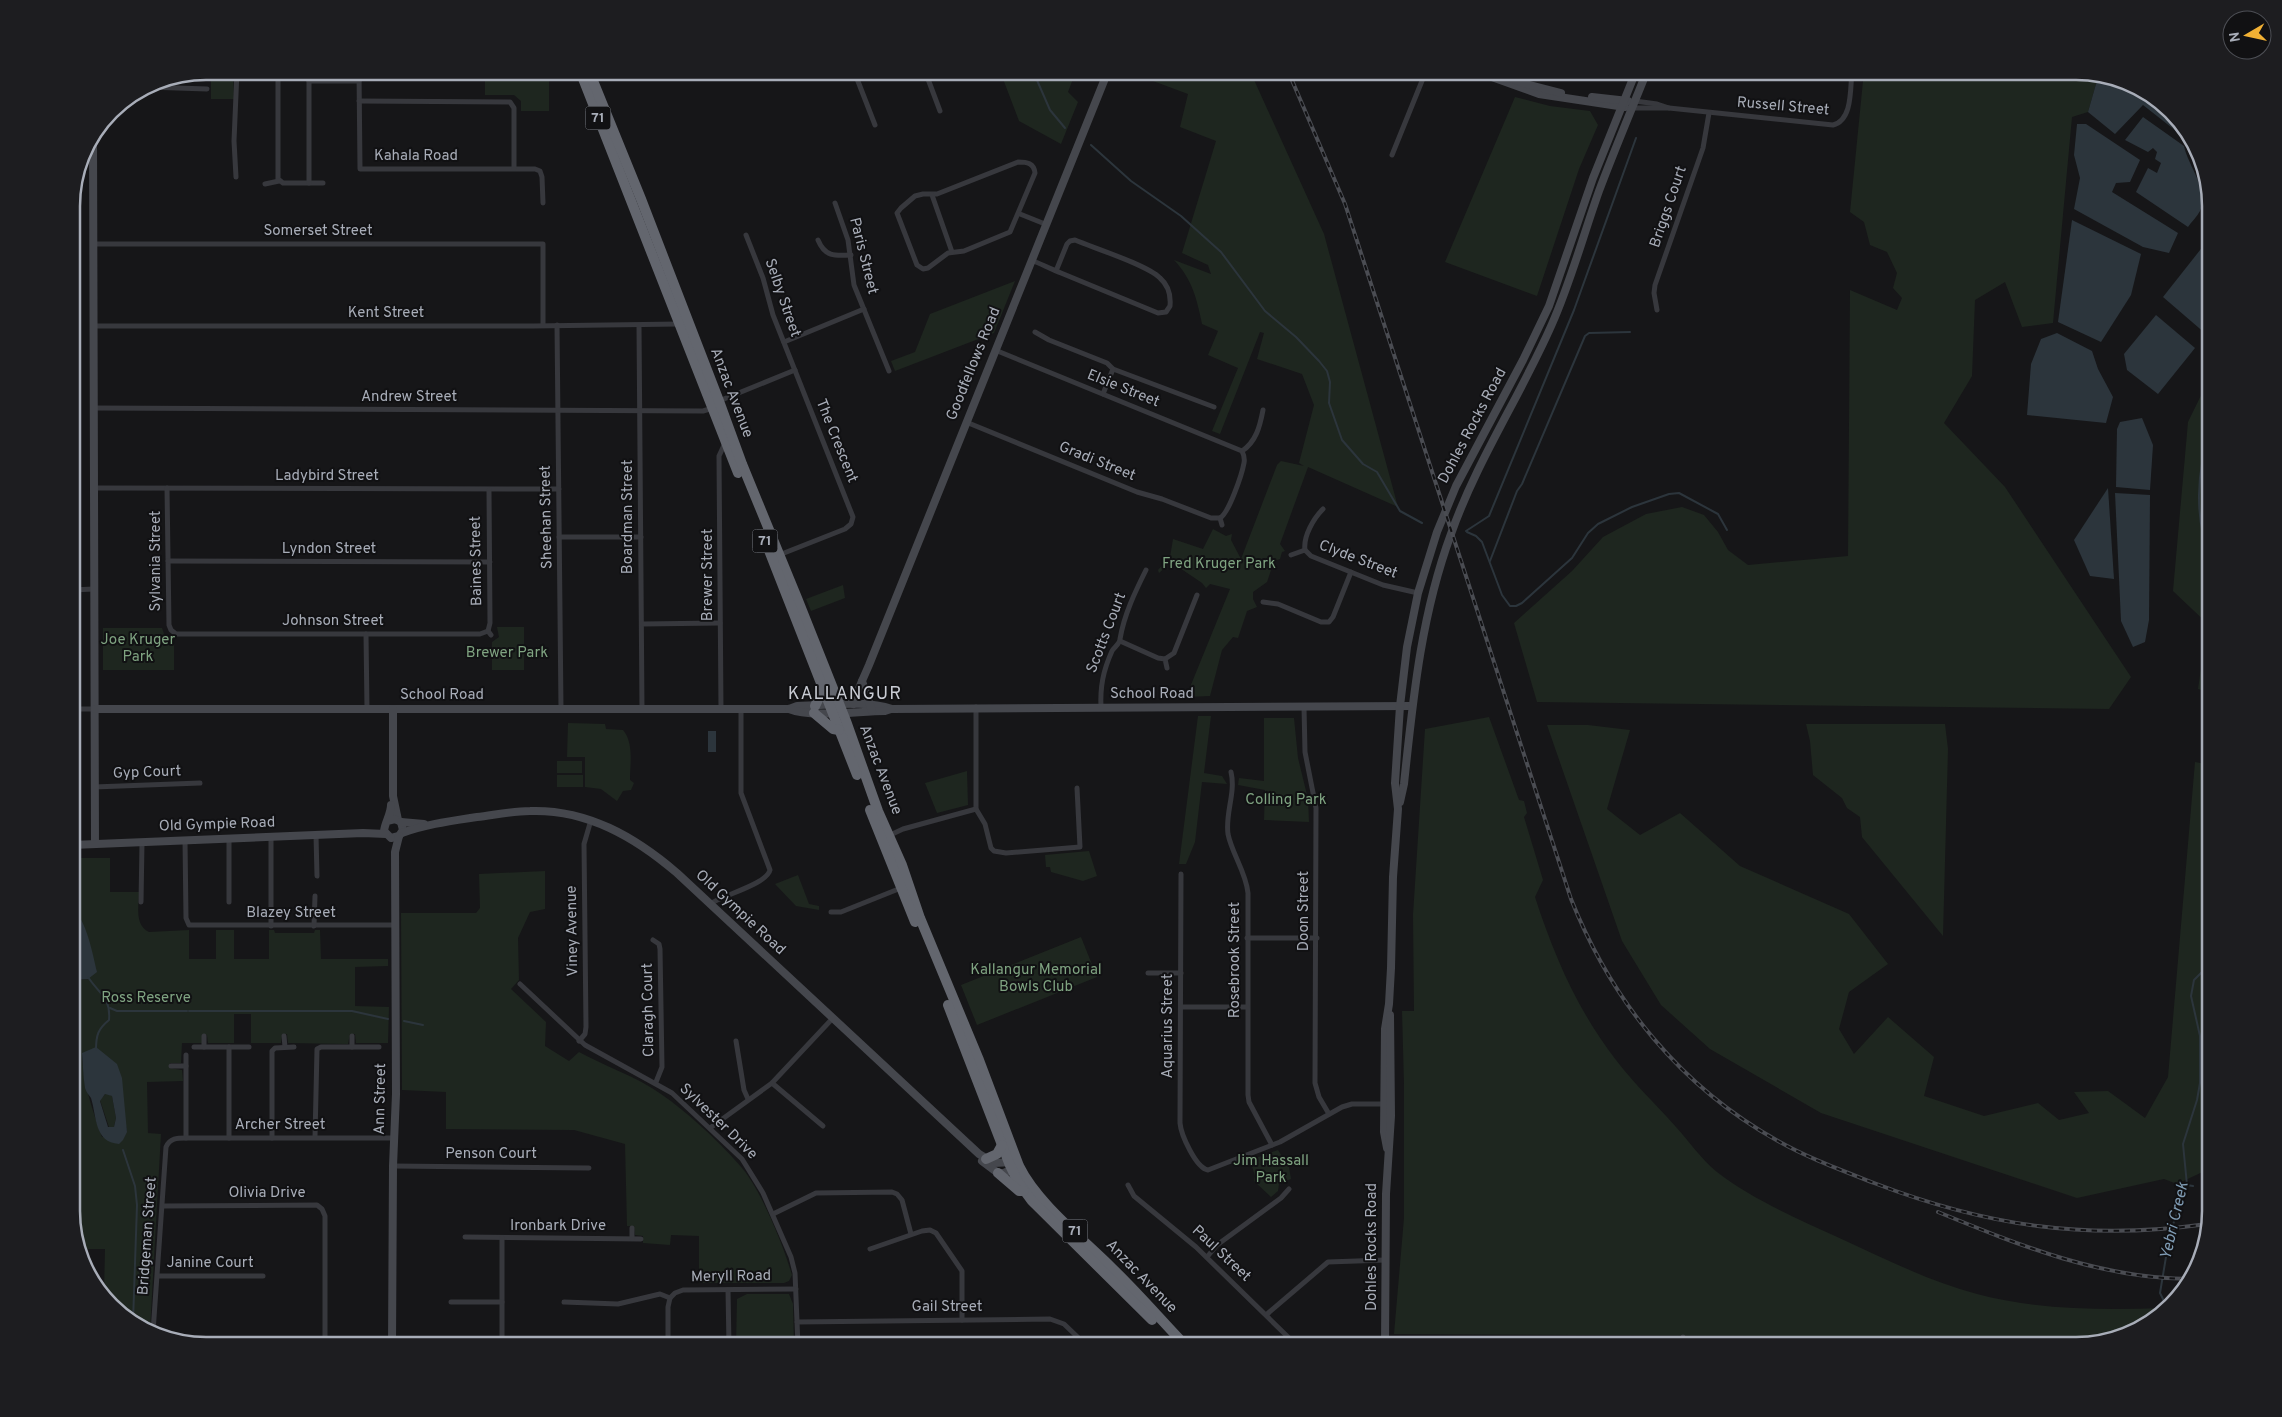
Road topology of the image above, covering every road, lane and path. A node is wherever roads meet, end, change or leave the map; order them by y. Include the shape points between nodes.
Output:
1 (237, 80) edge
2 (278, 80) edge
3 (584, 80) edge
4 (592, 80) edge
5 (858, 80) edge
6 (928, 80) edge
7 (1104, 80) edge
8 (1422, 80) edge
9 (1500, 80) edge
10 (1519, 80) edge
11 (1632, 80) edge
12 (1644, 80) edge
13 (1851, 80) edge
14 (309, 81) joint
15 (359, 81) joint
16 (164, 88) edge
17 (207, 89) dead end
18 (360, 100) junction
19 (1623, 104) junction
20 (1634, 105) junction
21 (940, 110) dead end
22 (1709, 113) junction
23 (875, 124) dead end
24 (93, 150) edge
25 (1392, 155) dead end
26 (514, 168) junction
27 (236, 177) dead end
28 (279, 181) junction
29 (309, 183) junction
30 (323, 183) dead end
31 (265, 184) dead end
32 (932, 195) junction
33 (835, 202) dead end
34 (543, 203) dead end
35 (1020, 214) junction
36 (1045, 224) junction
37 (746, 235) dead end
38 (818, 240) dead end
39 (93, 244) junction
40 (952, 252) junction
41 (851, 255) junction
42 (1032, 260) junction
43 (1056, 271) junction
44 (864, 310) junction
45 (1657, 310) dead end
46 (679, 324) junction
47 (558, 325) junction
48 (639, 325) junction
49 (94, 326) junction
50 (544, 326) junction
51 (1035, 332) dead end
52 (784, 342) junction
53 (995, 350) junction
54 (1112, 369) junction
55 (794, 370) junction
56 (889, 371) dead end
57 (1103, 394) junction
58 (716, 405) junction
59 (1214, 407) dead end
60 (94, 408) junction
61 (558, 410) junction
62 (1263, 410) dead end
63 (640, 411) junction
64 (966, 422) junction
65 (726, 442) junction
66 (1242, 451) junction
67 (94, 488) junction
68 (168, 488) junction
69 (559, 489) junction
70 (489, 490) junction
71 (1323, 509) dead end
72 (1220, 518) junction
73 (1222, 525) dead end
74 (560, 537) junction
75 (641, 537) junction
76 (1305, 550) junction
77 (779, 555) junction
78 (1291, 556) dead end
79 (168, 561) junction
80 (490, 562) junction
81 (1146, 570) dead end
82 (1351, 572) junction
83 (94, 589) junction
84 (80, 590) edge
85 (1418, 593) junction
86 (1197, 595) dead end
87 (1263, 602) dead end
88 (720, 623) junction
89 (642, 624) junction
90 (173, 632) joint
91 (490, 633) joint
92 (366, 634) junction
93 (1120, 641) junction
94 (1165, 659) junction
95 (1167, 668) dead end
96 (867, 669) junction
97 (862, 681) junction
98 (823, 689) junction
99 (853, 704) junction
100 (1400, 706) junction
101 (1412, 706) junction
102 (1304, 707) junction
103 (561, 708) junction
104 (873, 708) junction
105 (976, 708) junction
106 (1100, 708) junction
107 (80, 709) edge
108 (94, 709) junction
109 (367, 709) junction
110 (393, 709) junction
111 (642, 709) junction
112 (721, 709) junction
113 (741, 709) junction
114 (836, 709) junction
115 (814, 710) junction
116 (839, 730) junction
117 (1230, 772) dead end
118 (200, 783) dead end
119 (94, 787) junction
120 (1077, 788) dead end
121 (394, 796) junction
122 (976, 809) junction
123 (1398, 809) junction
124 (591, 820) junction
125 (399, 821) junction
126 (386, 823) junction
127 (429, 824) junction
128 (364, 833) junction
129 (316, 835) junction
130 (387, 835) junction
131 (401, 835) junction
132 (271, 837) junction
133 (229, 838) junction
134 (886, 838) junction
135 (185, 840) junction
136 (142, 843) junction
137 (96, 844) junction
138 (80, 845) edge
139 (395, 852) junction
140 (1181, 874) dead end
141 (317, 876) dead end
142 (906, 887) junction
143 (315, 896) dead end
144 (140, 902) dead end
145 (229, 902) dead end
146 (710, 904) junction
147 (831, 912) dead end
148 (395, 925) junction
149 (271, 926) junction
150 (314, 926) junction
151 (1247, 938) junction
152 (1317, 938) junction
153 (653, 940) dead end
154 (1148, 973) dead end
155 (1180, 973) junction
156 (520, 984) dead end
157 (1181, 1007) junction
158 (1247, 1007) junction
159 (832, 1019) junction
160 (204, 1036) dead end
161 (284, 1036) dead end
162 (352, 1036) dead end
163 (964, 1036) junction
164 (579, 1041) junction
165 (736, 1041) dead end
166 (194, 1047) dead end
167 (204, 1047) junction
168 (229, 1047) junction
169 (249, 1047) dead end
170 (284, 1047) junction
171 (294, 1047) dead end
172 (352, 1047) junction
173 (379, 1047) dead end
174 (186, 1055) dead end
175 (171, 1066) dead end
176 (186, 1066) junction
177 (656, 1082) junction
178 (772, 1083) junction
179 (748, 1099) junction
180 (1388, 1104) junction
181 (1330, 1114) junction
182 (823, 1126) dead end
183 (710, 1128) junction
184 (315, 1137) junction
185 (186, 1138) junction
186 (229, 1138) junction
187 (272, 1138) junction
188 (394, 1138) junction
189 (168, 1142) joint
190 (1002, 1145) junction
191 (1272, 1146) junction
192 (982, 1156) junction
193 (1014, 1165) junction
194 (393, 1166) junction
195 (589, 1168) dead end
196 (998, 1173) junction
197 (1128, 1185) dead end
198 (1289, 1189) dead end
199 (1024, 1191) junction
200 (163, 1206) junction
201 (773, 1214) junction
202 (632, 1228) dead end
203 (911, 1234) junction
204 (465, 1237) dead end
205 (502, 1238) junction
206 (632, 1238) junction
207 (641, 1239) dead end
208 (870, 1249) dead end
209 (1207, 1257) junction
210 (1385, 1260) junction
211 (158, 1276) junction
212 (262, 1276) dead end
213 (796, 1289) junction
214 (728, 1290) junction
215 (670, 1298) junction
216 (451, 1302) dead end
217 (502, 1302) junction
218 (564, 1302) dead end
219 (1266, 1315) junction
220 (962, 1320) junction
221 (797, 1322) junction
222 (154, 1325) edge
223 (324, 1337) edge
224 (392, 1337) edge
225 (502, 1337) edge
226 (668, 1337) edge
227 (729, 1337) edge
228 (798, 1337) edge
229 (1077, 1337) edge
230 (1168, 1337) edge
231 (1178, 1337) edge
232 (1286, 1337) edge
233 (1385, 1337) edge

1 - 27 street
2 - 28 street
3 - 46 highway, Anzac Avenue / 71
4 - 58 highway, Anzac Avenue / 71
5 - 23 street
6 - 21 street
7 - 36 street, Goodfellows Road
8 - 25 street
9 - 19 street via 1539,94
10 - 19 street via 1556,92
11 - 19 street, Dohles Rocks Road
12 - 20 street, Dohles Rocks Road
13 - 22 street, Russell Street via 1846,115 1836,125
14 - 15 street
14 - 29 street
15 - 18 street, Kahala Road
16 - 17 street
18 - 26 street via 510,102 514,108
18 - 26 street, Kahala Road via 360,169
19 - 20 street
19 - 85 street, Dohles Rocks Road via 1548,306 1456,486 1437,532
20 - 22 street, Russell Street
20 - 101 street, Dohles Rocks Road via 1599,191 1555,318 1470,486 1451,533 1426,621
22 - 45 street, Briggs Court via 1705,142 1655,284
24 - 39 street
26 - 34 street, Kahala Road via 540,171
28 - 29 street
28 - 31 street
29 - 30 street
32 - 35 street via 1015,163 1026,162 1034,167 1035,173
32 - 40 street
32 - 40 street via 923,194 912,199 899,209 898,218 919,267 928,268
33 - 41 street, Paris Street
35 - 36 street
35 - 40 street via 1008,234 964,251
36 - 42 street, Goodfellows Road
37 - 52 street, Selby Street
38 - 41 street via 822,250 829,254
39 - 49 street
39 - 50 street, Somerset Street via 543,244
41 - 44 street, Paris Street via 853,281
42 - 43 street
42 - 53 street, Goodfellows Road
43 - 43 street via 1158,313 1166,312 1170,306 1168,289 1159,276 1075,240 1067,244
44 - 52 street
44 - 56 street, Paris Street
46 - 48 street, Kent Street
46 - 58 highway, Anzac Avenue / 71
47 - 48 street, Kent Street
47 - 50 street, Kent Street
47 - 61 street, Sheehan Street
48 - 63 street, Boardman Street
49 - 50 street, Kent Street
49 - 60 street
51 - 54 street
52 - 55 street, Selby Street
53 - 57 street, Elsie Street
53 - 64 street, Goodfellows Road
54 - 57 street
54 - 59 street
55 - 58 street
55 - 77 street, The Crescent via 853,520 845,529
57 - 66 street, Elsie Street
58 - 63 street, Andrew Street via 703,411
58 - 65 highway, Anzac Avenue / 71
58 - 77 highway, Anzac Avenue / 71
60 - 61 street, Andrew Street
60 - 67 street
61 - 63 street, Andrew Street
61 - 69 street, Sheehan Street
62 - 66 street via 1254,440
63 - 75 street, Boardman Street
64 - 72 street, Gradi Street via 1137,492 1211,518
64 - 96 street, Goodfellows Road
65 - 88 street, Brewer Street via 719,456
65 - 98 highway, Anzac Avenue / 71
66 - 72 street via 1244,465 1227,510
67 - 68 street, Ladybird Street
67 - 83 street
68 - 70 street, Ladybird Street
68 - 79 street, Sylvania Street
69 - 70 street, Ladybird Street
69 - 74 street, Sheehan Street
70 - 80 street, Baines Street
71 - 76 street via 1314,521 1304,544
72 - 73 street
74 - 75 street
74 - 103 street, Sheehan Street
75 - 89 street, Boardman Street
76 - 78 street, Clyde Street
76 - 82 street, Clyde Street via 1311,556
77 - 114 highway, Anzac Avenue / 71
79 - 80 street, Lyndon Street
79 - 90 street, Sylvania Street via 169,625
80 - 91 street, Baines Street
81 - 93 street, Scotts Court via 1122,626
82 - 85 street, Clyde Street via 1383,585
82 - 87 street via 1329,622 1321,622 1275,603
83 - 84 street
83 - 108 street
85 - 100 street, Dohles Rocks Road
86 - 94 street via 1174,653
88 - 89 street
88 - 112 street, Brewer Street
89 - 111 street, Boardman Street
90 - 92 street, Johnson Street
91 - 92 street, Johnson Street
92 - 109 street
93 - 94 street
93 - 106 street, Scotts Court via 1113,648 1103,673
94 - 95 street
96 - 97 street, Goodfellows Road
96 - 104 street, Goodfellows Road
97 - 99 street, Goodfellows Road
97 - 104 street
98 - 114 highway, Anzac Avenue / 71
98 - 115 highway
99 - 104 street, School Road
99 - 114 street, School Road
100 - 101 street, School Road
100 - 102 street, School Road
100 - 123 street, Dohles Rocks Road via 1396,783
101 - 123 street, Dohles Rocks Road via 1404,784
102 - 106 street, School Road
102 - 152 street, Doon Street via 1305,752 1316,808
103 - 110 street, School Road
103 - 111 street, School Road
104 - 105 street, School Road
104 - 114 street, School Road
105 - 106 street, School Road
105 - 122 street
107 - 108 street
108 - 109 street, School Road
108 - 119 street
109 - 110 street, School Road
110 - 121 street
111 - 112 street, School Road
112 - 113 street, School Road
113 - 115 street, School Road
113 - 146 street via 741,793 770,870 763,880
114 - 115 street, School Road
114 - 116 highway, Anzac Avenue / 71
114 - 134 highway, Anzac Avenue / 71
115 - 116 highway via 833,729
116 - 134 highway, Anzac Avenue / 71
117 - 151 street, Rosebrook Street via 1233,786 1228,830 1247,888
118 - 119 street, Gyp Court
119 - 137 street
120 - 122 street via 1080,847 998,853 991,848 985,824
121 - 125 street
121 - 126 street
122 - 134 street via 903,829
123 - 180 street, Dohles Rocks Road
124 - 127 street, Old Gympie Road via 562,813 530,811
124 - 146 street, Old Gympie Road via 644,846
124 - 164 street, Viney Avenue via 584,854 586,1027
125 - 126 street, Old Gympie Road
125 - 127 street, Old Gympie Road
125 - 131 street, Ann Street via 403,827
126 - 128 street, Old Gympie Road
126 - 130 street, Ann Street
127 - 131 street, Old Gympie Road
128 - 129 street, Old Gympie Road
128 - 130 street, Old Gympie Road
129 - 132 street, Old Gympie Road
129 - 141 street
130 - 131 street, Old Gympie Road
130 - 139 street, Ann Street
131 - 139 street, Ann Street
132 - 133 street, Old Gympie Road
132 - 149 street
133 - 135 street, Old Gympie Road
133 - 145 street
134 - 142 highway, Anzac Avenue / 71
135 - 136 street, Old Gympie Road
135 - 149 street, Blazey Street via 187,924
136 - 137 street, Old Gympie Road
136 - 144 street
137 - 138 street, Old Gympie Road
139 - 148 street, Ann Street
140 - 155 street, Aquarius Street
142 - 147 street via 841,912
142 - 163 highway, Anzac Avenue / 71
143 - 150 street
146 - 159 street, Old Gympie Road
148 - 150 street, Blazey Street
148 - 188 street, Ann Street
149 - 150 street, Blazey Street
151 - 152 street
151 - 158 street, Rosebrook Street
152 - 181 street, Doon Street via 1315,1083
153 - 177 street, Claragh Court via 660,949 662,1067
154 - 155 street
155 - 157 street, Aquarius Street
156 - 164 street, Sylvester Drive
157 - 158 street
157 - 191 street, Aquarius Street via 1181,1132 1199,1163 1205,1170
158 - 191 street, Rosebrook Street via 1248,1099
159 - 178 street
159 - 192 street, Old Gympie Road
160 - 167 street
161 - 170 street
162 - 172 street
163 - 190 highway, Anzac Avenue / 71
163 - 193 highway, Anzac Avenue / 71
164 - 177 street, Sylvester Drive
165 - 179 street
166 - 167 street
167 - 168 street
168 - 169 street
168 - 186 street
170 - 171 street
170 - 187 street via 274,1049
172 - 173 street
172 - 184 street via 317,1049
174 - 176 street
175 - 176 street
176 - 185 street
177 - 183 street, Sylvester Drive
178 - 179 street
178 - 182 street
179 - 183 street
180 - 181 street via 1348,1105
180 - 210 street, Dohles Rocks Road via 1384,1132 1387,1148
181 - 191 street
183 - 201 street, Sylvester Drive via 752,1172
184 - 187 street, Archer Street
184 - 188 street, Archer Street
185 - 186 street, Archer Street
185 - 189 street, Archer Street
186 - 187 street, Archer Street
188 - 194 street, Ann Street
189 - 200 street, Bridgeman Street
190 - 192 highway via 997,1154
190 - 193 highway, Anzac Avenue / 71
192 - 193 street via 994,1163
192 - 196 street, Old Gympie Road via 981,1160
193 - 196 street
193 - 199 highway, Anzac Avenue / 71
193 - 231 highway, Anzac Avenue / 71 via 1039,1195
194 - 195 street, Penson Court
194 - 224 street, Ann Street
196 - 199 highway via 1019,1191
197 - 209 street, Paul Street via 1134,1196
198 - 209 street via 1217,1245
199 - 230 highway, Anzac Avenue / 71
200 - 211 street, Bridgeman Street
200 - 223 street, Olivia Drive via 317,1206 322,1209 325,1216
201 - 203 street via 816,1193 892,1192 902,1200
201 - 213 street, Sylvester Drive via 792,1257
202 - 206 street
203 - 208 street
203 - 220 street via 930,1230 936,1233 962,1271
204 - 205 street
205 - 206 street, Ironbark Drive
205 - 217 street, Ironbark Drive
206 - 207 street, Ironbark Drive
209 - 219 street, Paul Street
210 - 219 street via 1328,1262
210 - 233 street, Dohles Rocks Road
211 - 212 street, Janine Court
211 - 222 street, Bridgeman Street
213 - 214 street, Meryll Road
213 - 221 street, Sylvester Drive
214 - 215 street, Meryll Road via 683,1290
214 - 227 street
215 - 218 street via 660,1294 618,1304
215 - 226 street
216 - 217 street
217 - 225 street, Ironbark Drive
219 - 232 street, Paul Street
220 - 221 street, Gail Street
220 - 229 street, Gail Street via 1058,1321
221 - 228 street, Sylvester Drive

